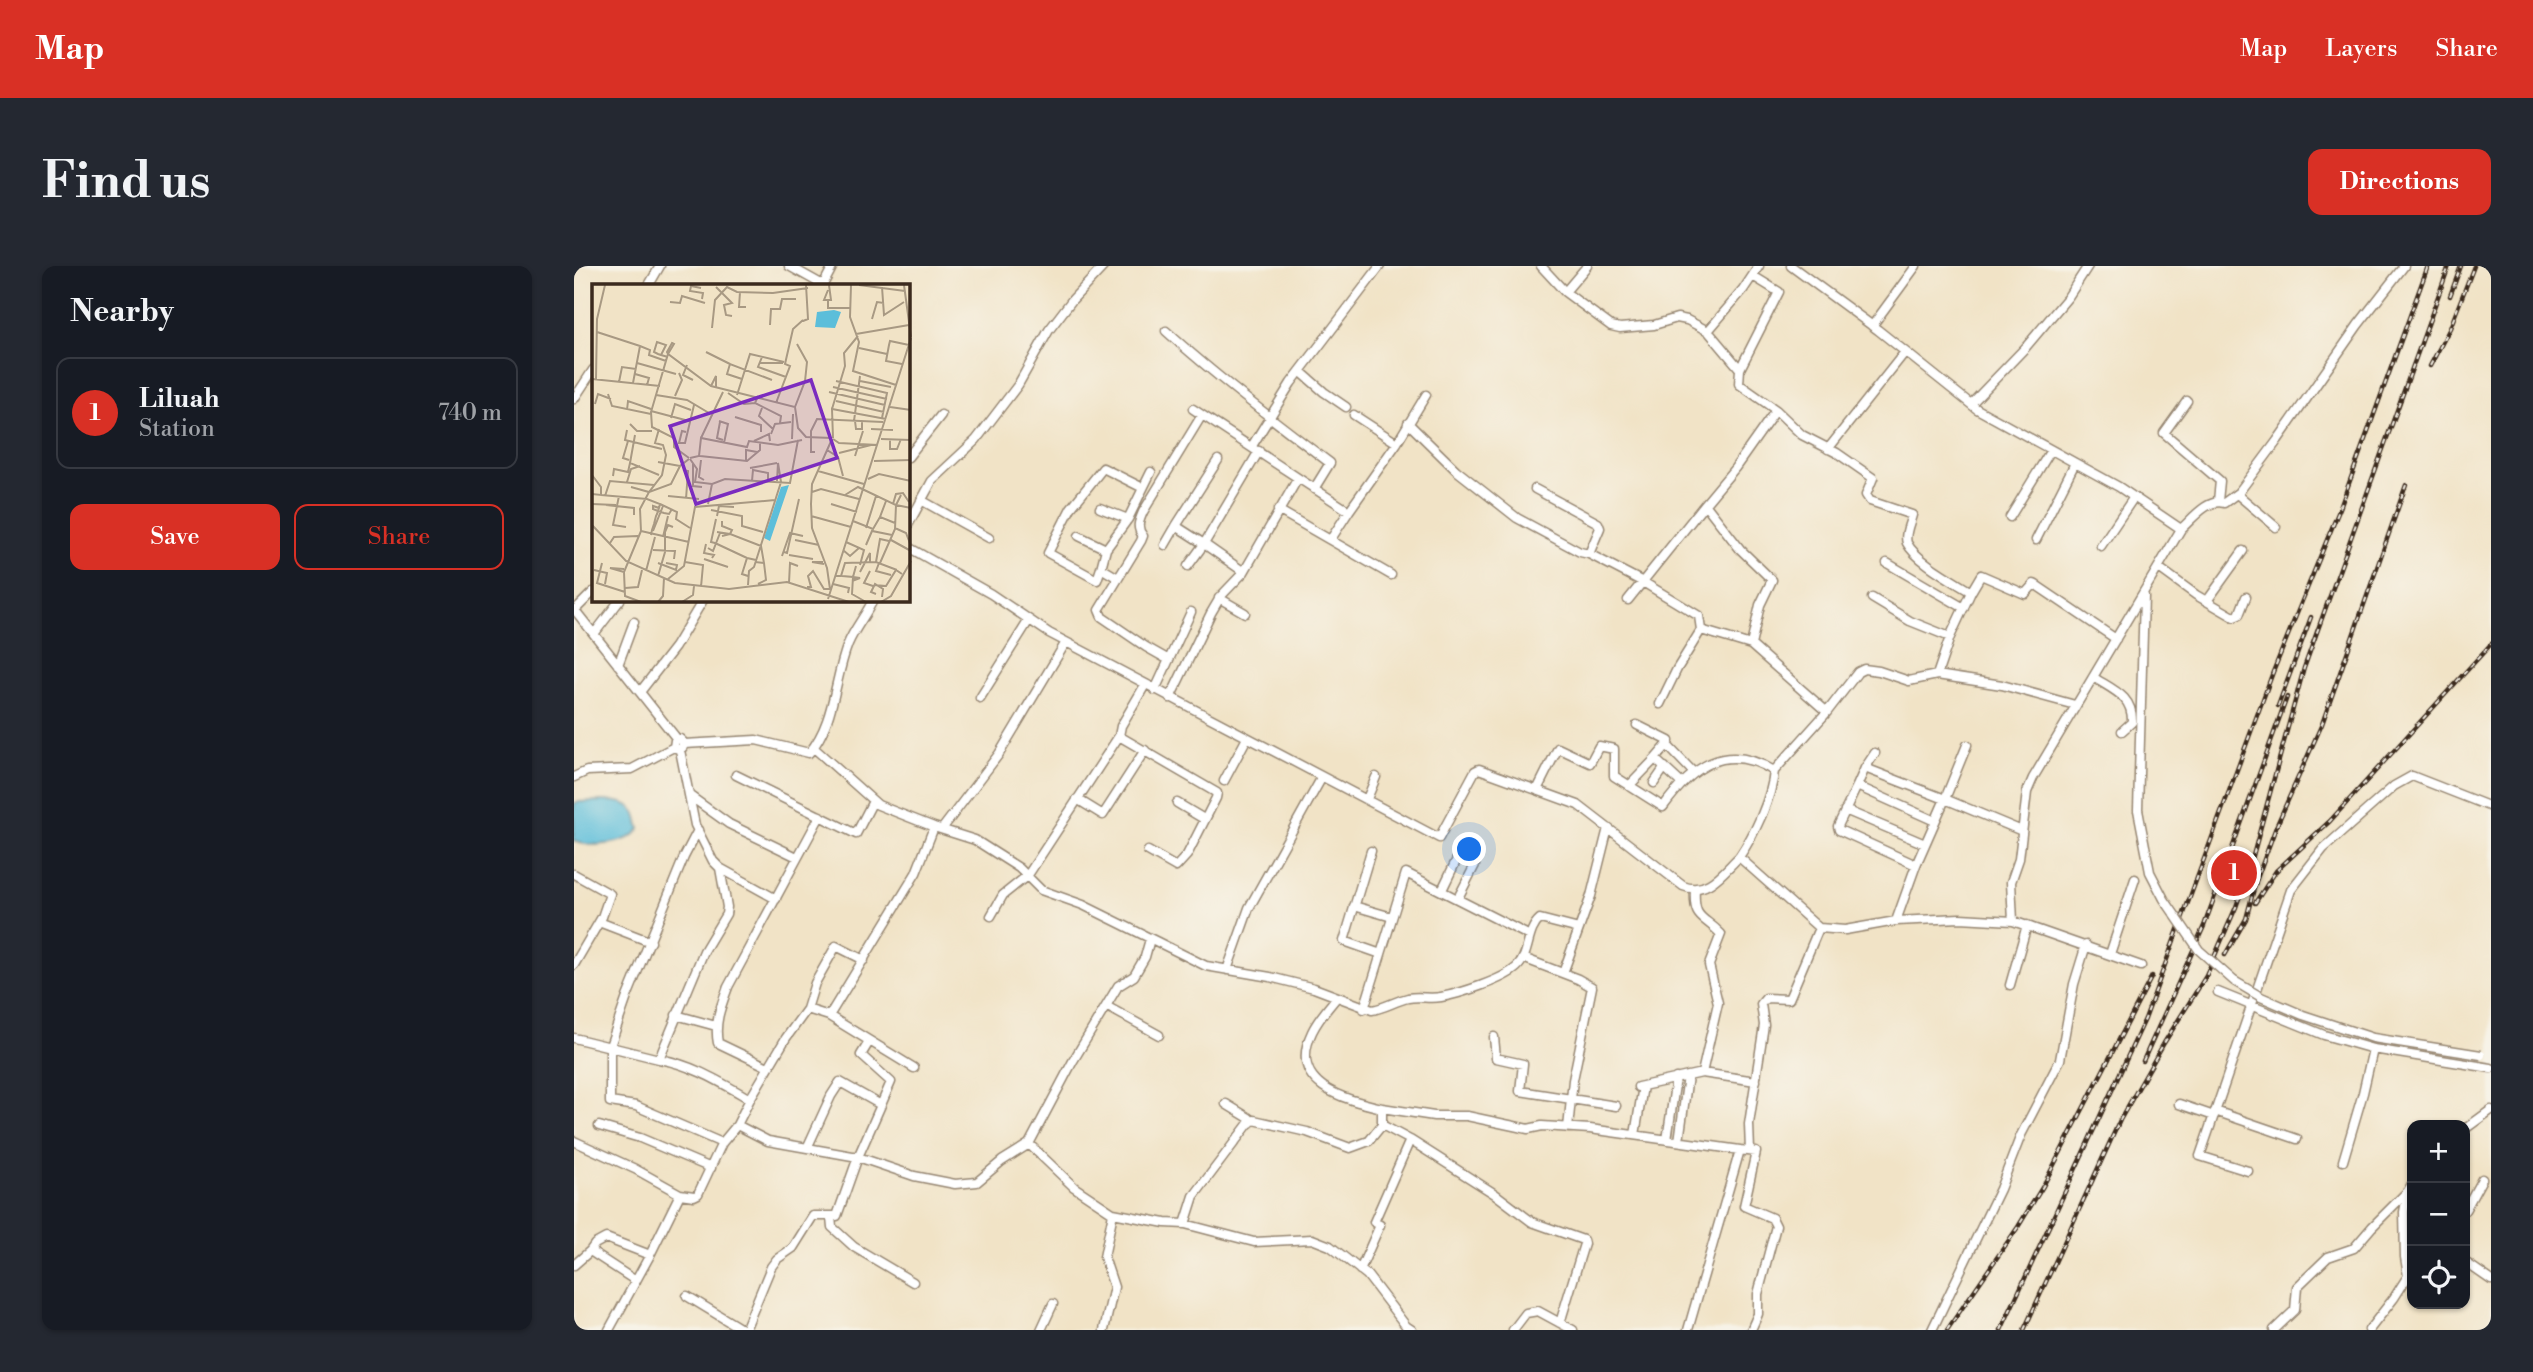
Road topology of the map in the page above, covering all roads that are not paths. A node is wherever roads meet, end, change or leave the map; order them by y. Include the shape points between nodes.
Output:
1 (660, 266) edge
2 (789, 266) edge
3 (833, 266) edge
4 (1104, 266) edge
5 (1380, 266) edge
6 (1541, 266) edge
7 (1587, 266) edge
8 (1759, 266) edge
9 (1791, 266) edge
10 (1916, 266) edge
11 (2088, 266) edge
12 (2404, 266) edge
13 (1753, 276) junction
14 (650, 284) edge
15 (821, 284) edge
16 (824, 284) edge
17 (1564, 292) junction
18 (1872, 326) junction
19 (1166, 331) dead end
20 (1708, 331) junction
21 (1905, 352) junction
22 (1740, 369) junction
23 (1300, 371) junction
24 (592, 372) edge
25 (1426, 395) dead end
26 (574, 399) edge
27 (2187, 401) dead end
28 (1970, 404) junction
29 (1346, 407) dead end
30 (1193, 409) dead end
31 (1776, 410) junction
32 (941, 415) dead end
33 (1202, 415) junction
34 (1354, 415) dead end
35 (1270, 418) junction
36 (1408, 423) junction
37 (1397, 443) junction
38 (1256, 449) junction
39 (1828, 449) junction
40 (2051, 450) junction
41 (910, 454) edge
42 (1218, 460) dead end
43 (2075, 463) junction
44 (1151, 472) dead end
45 (1298, 478) junction
46 (1143, 488) junction
47 (1314, 489) junction
48 (1535, 489) dead end
49 (2236, 494) junction
50 (2134, 497) junction
51 (921, 500) junction
52 (2218, 501) junction
53 (1705, 504) junction
54 (1100, 508) dead end
55 (1278, 510) junction
56 (1349, 511) junction
57 (2010, 517) dead end
58 (1128, 519) junction
59 (910, 520) edge
60 (1176, 526) junction
61 (2276, 527) dead end
62 (2181, 529) junction
63 (1079, 536) dead end
64 (989, 538) dead end
65 (1331, 539) junction
66 (2036, 540) dead end
67 (1204, 544) junction
68 (1164, 545) dead end
69 (2101, 546) dead end
70 (910, 548) edge
71 (1106, 550) junction
72 (2243, 551) dead end
73 (1589, 554) junction
74 (1887, 563) dead end
75 (1188, 566) dead end
76 (1101, 568) junction
77 (2159, 568) junction
78 (1244, 572) junction
79 (1391, 575) dead end
80 (1118, 578) junction
81 (1643, 582) junction
82 (1971, 592) junction
83 (592, 593) edge
84 (2144, 593) junction
85 (2246, 597) dead end
86 (1219, 598) junction
87 (1872, 598) dead end
88 (1628, 600) dead end
89 (2207, 601) junction
90 (618, 602) edge
91 (702, 602) edge
92 (872, 602) edge
93 (1964, 608) junction
94 (574, 609) edge
95 (1191, 612) dead end
96 (1245, 613) dead end
97 (1029, 620) junction
98 (634, 622) dead end
99 (1701, 630) junction
100 (594, 634) junction
101 (1950, 637) junction
102 (2116, 639) junction
103 (1066, 642) junction
104 (1751, 645) junction
105 (1168, 660) junction
106 (618, 665) junction
107 (1937, 675) junction
108 (2093, 677) junction
109 (1145, 685) junction
110 (1155, 690) junction
111 (640, 692) junction
112 (980, 698) dead end
113 (1170, 698) junction
114 (1660, 704) dead end
115 (2076, 705) junction
116 (1827, 712) junction
117 (1637, 725) dead end
118 (2122, 731) dead end
119 (1119, 736) junction
120 (1247, 738) junction
121 (679, 745) junction
122 (1667, 745) junction
123 (1968, 745) dead end
124 (814, 748) junction
125 (1145, 750) junction
126 (1875, 753) dead end
127 (1655, 759) junction
128 (1665, 767) junction
129 (1865, 768) junction
130 (1774, 771) junction
131 (1694, 773) junction
132 (736, 775) dead end
133 (574, 777) edge
134 (1322, 777) junction
135 (1377, 777) dead end
136 (1224, 781) dead end
137 (1654, 783) dead end
138 (1681, 783) junction
139 (1629, 786) junction
140 (1857, 786) junction
141 (1537, 790) junction
142 (690, 796) junction
143 (1077, 799) junction
144 (1945, 799) junction
145 (1367, 800) junction
146 (873, 801) junction
147 (1177, 803) dead end
148 (2491, 807) edge
149 (1845, 810) junction
150 (820, 816) junction
151 (1204, 818) junction
152 (1935, 821) junction
153 (938, 828) junction
154 (1608, 828) junction
155 (698, 830) junction
156 (2022, 831) junction
157 (1925, 844) junction
158 (1148, 851) dead end
159 (1371, 851) dead end
160 (797, 857) junction
161 (1739, 857) junction
162 (1457, 859) dead end
163 (1475, 865) dead end
164 (1916, 865) junction
165 (720, 868) junction
166 (574, 874) edge
167 (1028, 875) junction
168 (2135, 879) dead end
169 (1695, 889) junction
170 (1442, 890) junction
171 (1458, 898) junction
172 (776, 899) junction
173 (1354, 906) junction
174 (991, 916) dead end
175 (1392, 917) junction
176 (1896, 921) junction
177 (2013, 921) junction
178 (599, 922) junction
179 (2027, 925) junction
180 (1819, 928) junction
181 (1579, 929) junction
182 (1530, 936) junction
183 (1150, 939) junction
184 (651, 942) junction
185 (2086, 945) junction
186 (1381, 954) junction
187 (2110, 954) junction
188 (1522, 958) junction
189 (864, 960) junction
190 (574, 965) edge
191 (2141, 966) dead end
192 (1227, 970) junction
193 (1563, 973) junction
194 (2010, 985) dead end
195 (2218, 992) dead end
196 (1337, 997) junction
197 (2251, 1004) junction
198 (1105, 1006) junction
199 (807, 1009) junction
200 (1364, 1009) junction
201 (676, 1015) junction
202 (830, 1016) junction
203 (716, 1026) junction
204 (1159, 1035) dead end
205 (1494, 1037) dead end
206 (574, 1038) edge
207 (869, 1042) junction
208 (610, 1046) junction
209 (2373, 1049) junction
210 (2491, 1058) edge
211 (659, 1059) junction
212 (768, 1067) junction
213 (2491, 1068) edge
214 (914, 1069) dead end
215 (1702, 1073) junction
216 (1688, 1076) junction
217 (1676, 1078) junction
218 (1756, 1081) junction
219 (750, 1099) junction
220 (1571, 1099) junction
221 (1227, 1104) dead end
222 (2179, 1104) dead end
223 (881, 1105) junction
224 (1616, 1106) dead end
225 (1382, 1108) junction
226 (2491, 1110) edge
227 (2215, 1113) junction
228 (1250, 1123) junction
229 (737, 1125) junction
230 (1382, 1125) junction
231 (2470, 1125) edge
232 (600, 1126) dead end
233 (1568, 1128) junction
234 (1635, 1135) junction
235 (2297, 1139) dead end
236 (574, 1140) edge
237 (1410, 1140) junction
238 (1667, 1140) junction
239 (1679, 1141) junction
240 (722, 1143) junction
241 (1029, 1144) junction
242 (808, 1146) junction
243 (1740, 1150) junction
244 (1750, 1151) junction
245 (858, 1157) junction
246 (2343, 1161) dead end
247 (711, 1168) junction
248 (2248, 1171) dead end
249 (2482, 1179) dead end
250 (680, 1194) junction
251 (2407, 1196) edge
252 (2470, 1201) edge
253 (2407, 1203) edge
254 (1113, 1213) junction
255 (831, 1217) junction
256 (1185, 1224) junction
257 (2407, 1240) edge
258 (590, 1251) junction
259 (650, 1255) junction
260 (574, 1265) edge
261 (2470, 1265) edge
262 (1360, 1270) junction
263 (2407, 1278) edge
264 (2491, 1280) edge
265 (636, 1281) junction
266 (914, 1282) dead end
267 (687, 1296) dead end
268 (1053, 1304) dead end
269 (1560, 1323) junction
270 (609, 1330) edge
271 (744, 1330) edge
272 (1041, 1330) edge
273 (1104, 1330) edge
274 (1412, 1330) edge
275 (1513, 1330) edge
276 (1573, 1330) edge
277 (1688, 1330) edge
278 (1751, 1330) edge
279 (1932, 1330) edge
280 (2274, 1330) edge
281 (2369, 1330) edge

1 - 14 street
2 - 15 street
3 - 16 street
4 - 51 street via 1049,330 1018,385 976,439 932,481
5 - 23 street
6 - 17 street
7 - 17 street
8 - 13 street
9 - 18 street
10 - 18 street
11 - 28 street via 2068,298
12 - 49 street
13 - 20 street
13 - 22 street via 1779,292
17 - 20 street via 1611,326 1654,325 1677,318
18 - 21 street
19 - 35 street
20 - 22 street
21 - 28 street
21 - 39 street
22 - 31 street via 1739,384
23 - 29 street
23 - 35 street
24 - 26 street
25 - 36 street
27 - 52 street via 2164,433 2218,478
28 - 40 street
30 - 33 street
31 - 39 street via 1802,435
31 - 53 street
32 - 41 street
33 - 38 street
33 - 80 street via 1143,512 1138,523 1143,536
34 - 37 street
35 - 38 street
35 - 47 street via 1330,463
36 - 37 street
36 - 73 street via 1456,470 1517,518
37 - 56 street
38 - 45 street
38 - 67 street
39 - 82 street via 1874,478 1866,495 1870,501 1912,515 1907,543 1919,557
40 - 43 street
40 - 57 street
42 - 60 street
43 - 50 street
43 - 66 street
44 - 46 street
45 - 47 street
45 - 55 street
46 - 58 street
46 - 76 street via 1102,468 1070,508 1048,553 1097,580
47 - 56 street
48 - 73 street via 1598,523
49 - 52 street via 2224,503
49 - 61 street
50 - 62 street
50 - 69 street
51 - 59 street
51 - 64 street
52 - 62 street
53 - 81 street
53 - 104 street via 1740,549 1772,580 1760,605
54 - 58 street
55 - 65 street
55 - 78 street
56 - 65 street
58 - 71 street
60 - 67 street
60 - 68 street
62 - 77 street
63 - 71 street
65 - 79 street
67 - 75 street
67 - 78 street
70 - 97 street
71 - 76 street
72 - 89 street
73 - 81 street
74 - 93 street
76 - 80 street
77 - 84 street
77 - 89 street
78 - 86 street
80 - 105 street via 1099,613
81 - 88 street
81 - 99 street via 1699,615
82 - 93 street
82 - 102 street via 1980,575 2025,594 2034,584
83 - 94 street
84 - 102 street
84 - 210 street, bridge via 2137,810 2141,838 2150,872 2199,950 2234,981 2304,1015 2373,1038
85 - 89 street via 2236,617
86 - 96 street
86 - 113 street
87 - 101 street via 1910,621
90 - 100 street
91 - 111 street
92 - 124 street via 849,641 834,701
93 - 101 street
94 - 100 street
95 - 105 street
97 - 103 street
97 - 112 street
98 - 106 street
99 - 104 street
99 - 114 street
100 - 106 street
101 - 107 street
102 - 108 street
103 - 109 street
103 - 153 street via 999,754
104 - 116 street
105 - 110 street
106 - 111 street
107 - 115 street via 2002,685
107 - 116 street via 1909,681 1864,669
108 - 115 street
108 - 118 street via 2123,696 2132,709 2132,722
109 - 110 street
109 - 119 street
110 - 113 street
111 - 121 street
113 - 120 street
115 - 156 street via 2027,792
116 - 130 street
117 - 122 street via 1669,741
119 - 125 street
119 - 143 street
120 - 134 street
120 - 136 street
121 - 124 street via 756,740 809,754
121 - 133 street via 632,769 587,771
121 - 142 street
122 - 127 street
122 - 131 street
123 - 144 street
124 - 146 street
125 - 143 street via 1102,815
125 - 151 street via 1217,793
126 - 129 street
127 - 128 street
127 - 139 street
128 - 137 street
128 - 138 street
129 - 140 street
129 - 144 street
130 - 131 street via 1740,759 1719,759
130 - 161 street via 1757,824
131 - 138 street
132 - 150 street
134 - 145 street
134 - 192 street via 1249,908
135 - 145 street
138 - 139 street via 1663,807
139 - 141 street via 1614,776 1614,750 1599,746 1590,763 1558,748
140 - 149 street
140 - 152 street
141 - 145 street via 1479,769 1439,838
141 - 154 street via 1578,805
142 - 155 street
142 - 160 street via 729,824
143 - 167 street
144 - 152 street
144 - 156 street
146 - 150 street via 856,834
146 - 153 street
147 - 151 street
148 - 197 street via 2412,776 2394,786 2323,849 2291,890
149 - 157 street
149 - 164 street via 1839,830
150 - 160 street
151 - 158 street via 1176,867
152 - 157 street
153 - 167 street via 975,840
153 - 189 street
154 - 169 street via 1683,886
154 - 181 street
155 - 165 street
155 - 184 street
156 - 177 street via 2011,883
157 - 164 street
159 - 173 street
160 - 172 street
161 - 169 street via 1708,887
161 - 180 street
162 - 170 street
163 - 171 street
164 - 176 street
165 - 172 street
165 - 201 street via 726,914
166 - 178 street via 610,894
167 - 174 street via 1003,895
167 - 183 street via 1041,890 1083,905
168 - 187 street
169 - 215 street via 1698,913 1720,934 1709,965 1718,1003
170 - 171 street
170 - 175 street via 1406,873
171 - 182 street
172 - 203 street via 728,987
173 - 175 street
173 - 186 street via 1344,941
175 - 186 street
176 - 177 street
176 - 180 street via 1845,930
177 - 179 street
178 - 184 street
178 - 190 street
179 - 185 street
179 - 194 street
180 - 218 street via 1788,999 1766,998 1761,1004 1764,1025
181 - 182 street via 1541,919
181 - 193 street
182 - 188 street
183 - 192 street via 1206,967
183 - 198 street via 1134,976 1118,986
184 - 208 street
185 - 187 street
185 - 279 street via 2060,1060
186 - 200 street
187 - 191 street
188 - 193 street
188 - 200 street via 1503,976 1445,996 1411,997 1381,1009
189 - 199 street via 836,946 815,983
189 - 202 street
192 - 196 street
193 - 220 street via 1591,987
195 - 197 street
196 - 200 street
196 - 225 street via 1308,1041 1305,1057 1310,1075 1348,1099
197 - 209 street via 2324,1035
197 - 227 street
198 - 204 street
198 - 241 street
199 - 202 street
199 - 212 street
201 - 203 street
201 - 211 street
202 - 207 street
203 - 212 street via 718,1043
205 - 220 street via 1496,1058 1523,1064 1520,1091
206 - 208 street
207 - 214 street
207 - 223 street via 861,1055 891,1082
208 - 211 street
208 - 240 street via 610,1102 636,1106
209 - 213 street
209 - 246 street
211 - 219 street via 697,1070
212 - 219 street
215 - 216 street
215 - 218 street
216 - 217 street
216 - 239 street
217 - 234 street via 1641,1086
217 - 238 street
218 - 244 street
219 - 229 street
220 - 224 street
220 - 233 street
221 - 228 street
222 - 227 street
223 - 242 street via 840,1082
223 - 245 street
225 - 230 street
225 - 233 street via 1468,1116 1528,1129
226 - 231 street
227 - 235 street
227 - 248 street via 2200,1156
228 - 230 street via 1281,1126 1350,1148 1369,1142
228 - 256 street via 1194,1196
229 - 240 street
229 - 242 street via 768,1140
230 - 237 street
232 - 247 street
233 - 234 street
234 - 238 street
236 - 250 street
237 - 262 street via 1374,1222 1380,1225
237 - 269 street via 1532,1222 1583,1240
238 - 239 street
239 - 243 street
240 - 247 street
241 - 245 street via 977,1182 955,1184
241 - 254 street via 1074,1187
242 - 245 street
243 - 244 street
243 - 277 street
244 - 278 street via 1756,1152 1744,1206 1772,1218 1776,1226
245 - 255 street via 836,1216
247 - 250 street via 698,1194
249 - 252 street
250 - 259 street
251 - 280 street via 2354,1248 2328,1257 2297,1287 2295,1310
253 - 257 street
254 - 256 street
254 - 273 street via 1104,1257 1114,1287
255 - 266 street via 832,1227 854,1247
255 - 271 street via 813,1216 793,1248 777,1259
256 - 262 street via 1254,1241 1312,1239 1330,1246
258 - 259 street via 606,1238
258 - 260 street
258 - 265 street
259 - 265 street
261 - 264 street
262 - 274 street
263 - 281 street
265 - 270 street
267 - 271 street
268 - 272 street
269 - 275 street via 1538,1311 1526,1313
269 - 276 street

